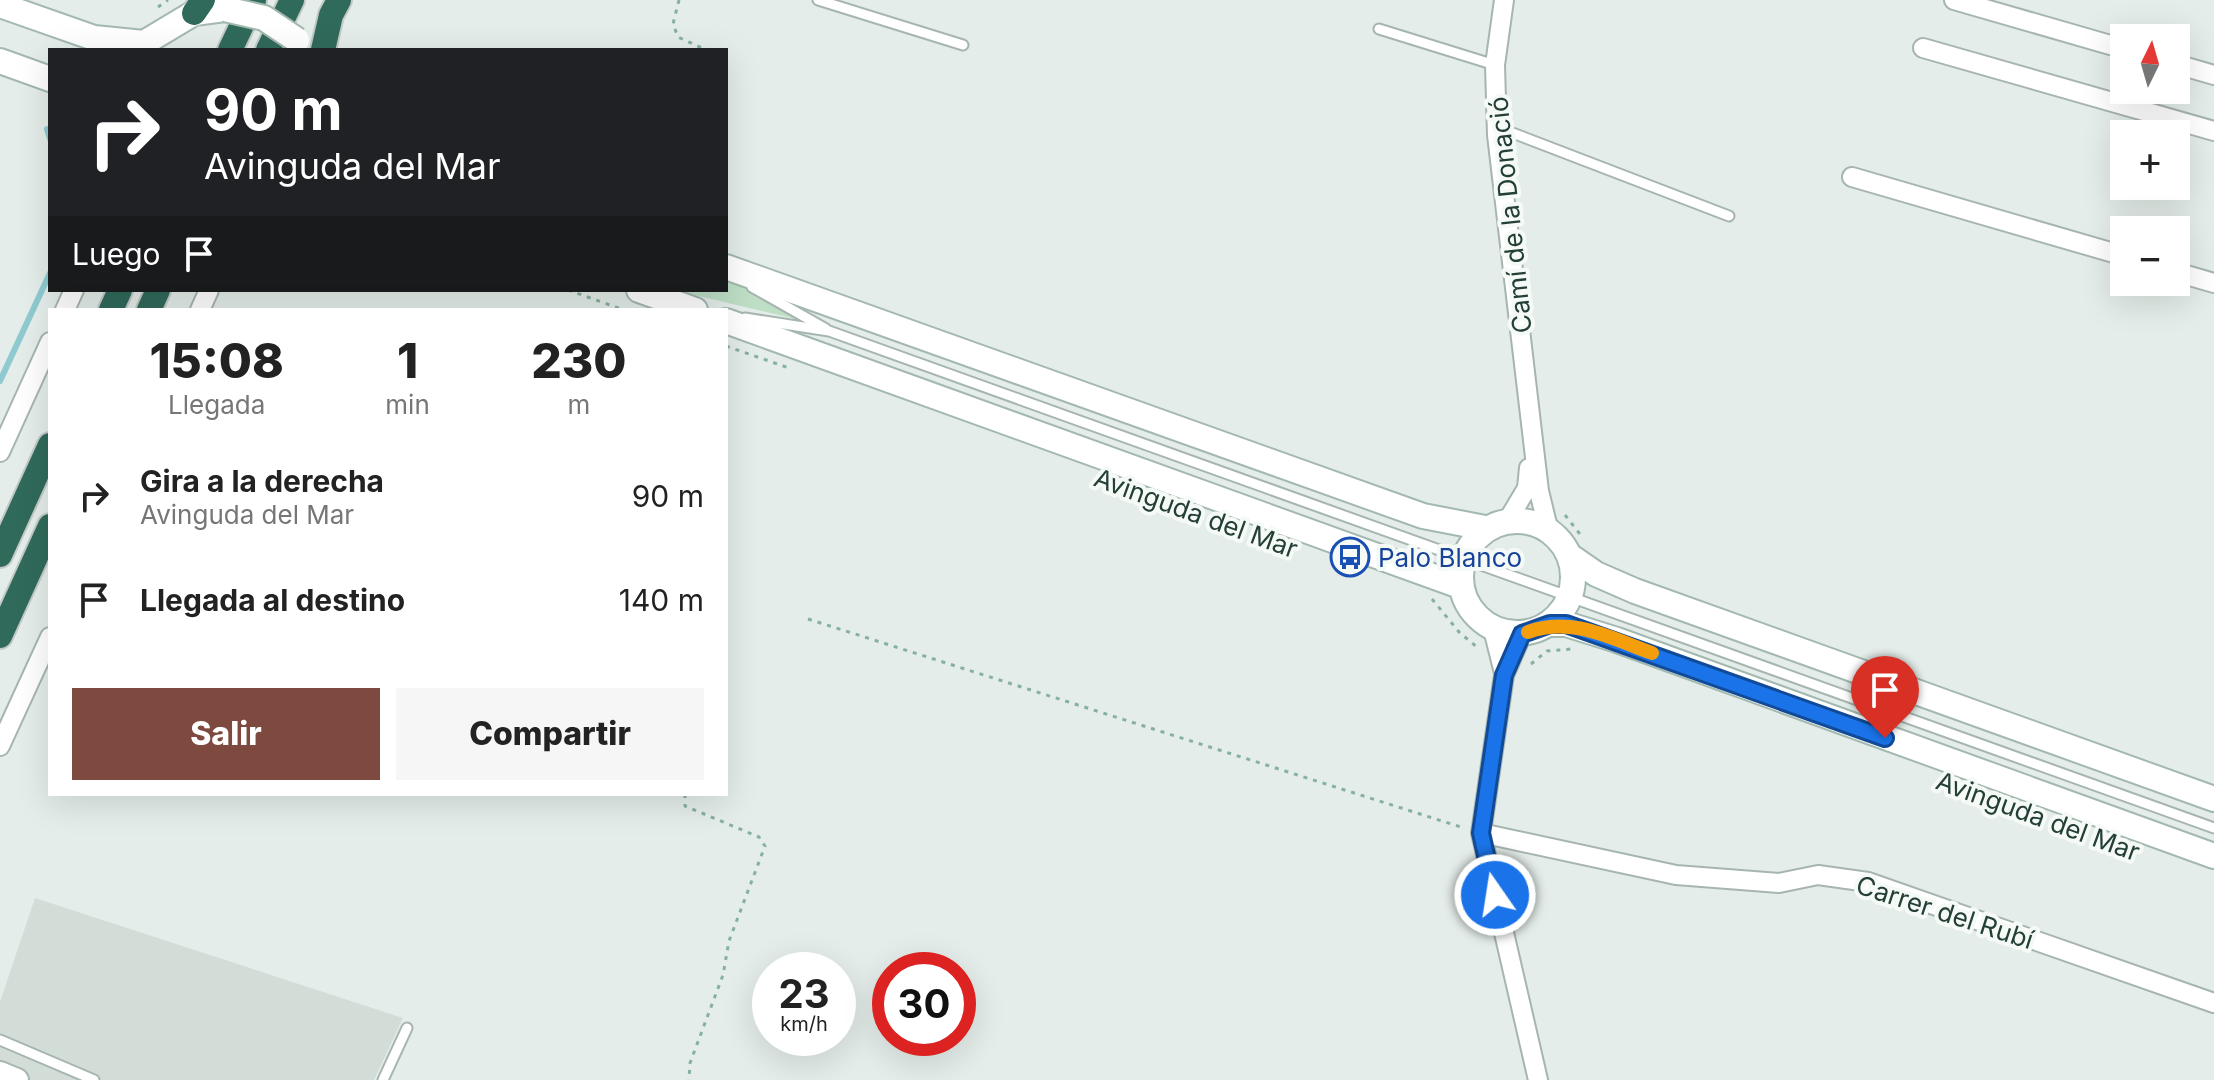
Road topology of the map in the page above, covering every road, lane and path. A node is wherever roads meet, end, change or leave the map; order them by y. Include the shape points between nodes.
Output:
1 (168, 0) edge
2 (254, 0) edge
3 (292, 0) edge
4 (339, 0) edge
5 (679, 0) edge
6 (818, 0) edge
7 (1504, 0) edge
8 (1954, 0) edge
9 (0, 5) edge
10 (207, 7) edge
11 (158, 8) dead end
12 (1379, 29) dead end
13 (300, 45) edge
14 (963, 45) dead end
15 (2110, 45) edge
16 (142, 47) edge
17 (231, 48) edge
18 (269, 48) edge
19 (323, 48) edge
20 (702, 48) edge
21 (1923, 48) dead end
22 (0, 61) edge
23 (1495, 65) junction
24 (2190, 68) edge
25 (2214, 75) edge
26 (48, 78) edge
27 (1497, 127) junction
28 (2214, 131) edge
29 (1852, 177) dead end
30 (1729, 216) dead end
31 (2110, 252) edge
32 (728, 268) edge
33 (728, 269) edge
34 (2190, 276) edge
35 (2214, 283) edge
36 (574, 292) edge
37 (645, 292) edge
38 (618, 308) edge
39 (689, 308) edge
40 (728, 319) edge
41 (728, 320) edge
42 (829, 331) junction
43 (48, 346) edge
44 (728, 347) edge
45 (800, 372) dead end
46 (1534, 429) junction
47 (48, 449) edge
48 (0, 452) edge
49 (1497, 524) junction
50 (1548, 528) junction
51 (48, 530) edge
52 (0, 555) edge
53 (1570, 556) junction
54 (1463, 558) junction
55 (1460, 586) junction
56 (1431, 597) dead end
57 (1571, 597) junction
58 (808, 619) dead end
59 (1550, 624) junction
60 (1493, 629) junction
61 (1522, 634) junction
62 (0, 636) edge
63 (48, 641) edge
64 (1573, 649) dead end
65 (1504, 675) junction
66 (0, 746) edge
67 (685, 796) edge
68 (2214, 799) edge
69 (2214, 828) edge
70 (1481, 833) junction
71 (2214, 856) edge
72 (2214, 1003) edge
73 (407, 1028) dead end
74 (0, 1040) edge
75 (0, 1073) edge
76 (17, 1080) edge
77 (94, 1080) edge
78 (383, 1080) edge
79 (689, 1080) edge
80 (1538, 1080) edge

1 - 11 path
2 - 17 highway
3 - 18 highway
4 - 19 highway
5 - 20 path via 673,24 678,37
6 - 14 lane
7 - 23 street, Camí de la Donació
8 - 15 street
9 - 16 main road via 94,38
10 - 13 main road, bridge via 264,18
10 - 16 main road
12 - 23 lane
21 - 28 street
22 - 26 main road
23 - 27 street, Camí de la Donació
24 - 25 street
27 - 30 lane
27 - 46 street, Camí de la Donació
29 - 31 street
32 - 49 main road, Avinguda del Mar via 1423,516
33 - 42 lane, Avinguda del Mar
34 - 35 street
36 - 38 path
37 - 39 main road
40 - 42 lane, Avinguda del Mar
41 - 55 main road, Avinguda del Mar
42 - 54 lane, Avinguda del Mar
43 - 48 street
44 - 45 path
46 - 49 street, Camí de la Donació via 1527,488
46 - 50 street, Camí de la Donació
47 - 52 highway
49 - 50 main road, Avinguda del Mar via 1529,520
49 - 54 main road
50 - 53 main road
51 - 62 highway
53 - 57 main road
53 - 68 main road via 1635,591
54 - 55 main road
54 - 57 lane, Avinguda del Mar
55 - 60 main road via 1471,612
56 - 65 path via 1479,648 1484,673
57 - 59 main road
57 - 69 lane, Avinguda del Mar
58 - 70 path
59 - 61 main road
59 - 71 main road, Avinguda del Mar via 1617,640
60 - 61 main road
60 - 65 street
61 - 65 street
63 - 66 street
64 - 65 path via 1547,651 1516,676
65 - 70 street
67 - 79 path via 685,806 759,837 765,846 729,941
70 - 72 street, Carrer del Rubí via 1676,875 1779,883 1818,875 1868,882
70 - 80 street
73 - 78 lane
74 - 77 lane
75 - 76 street

